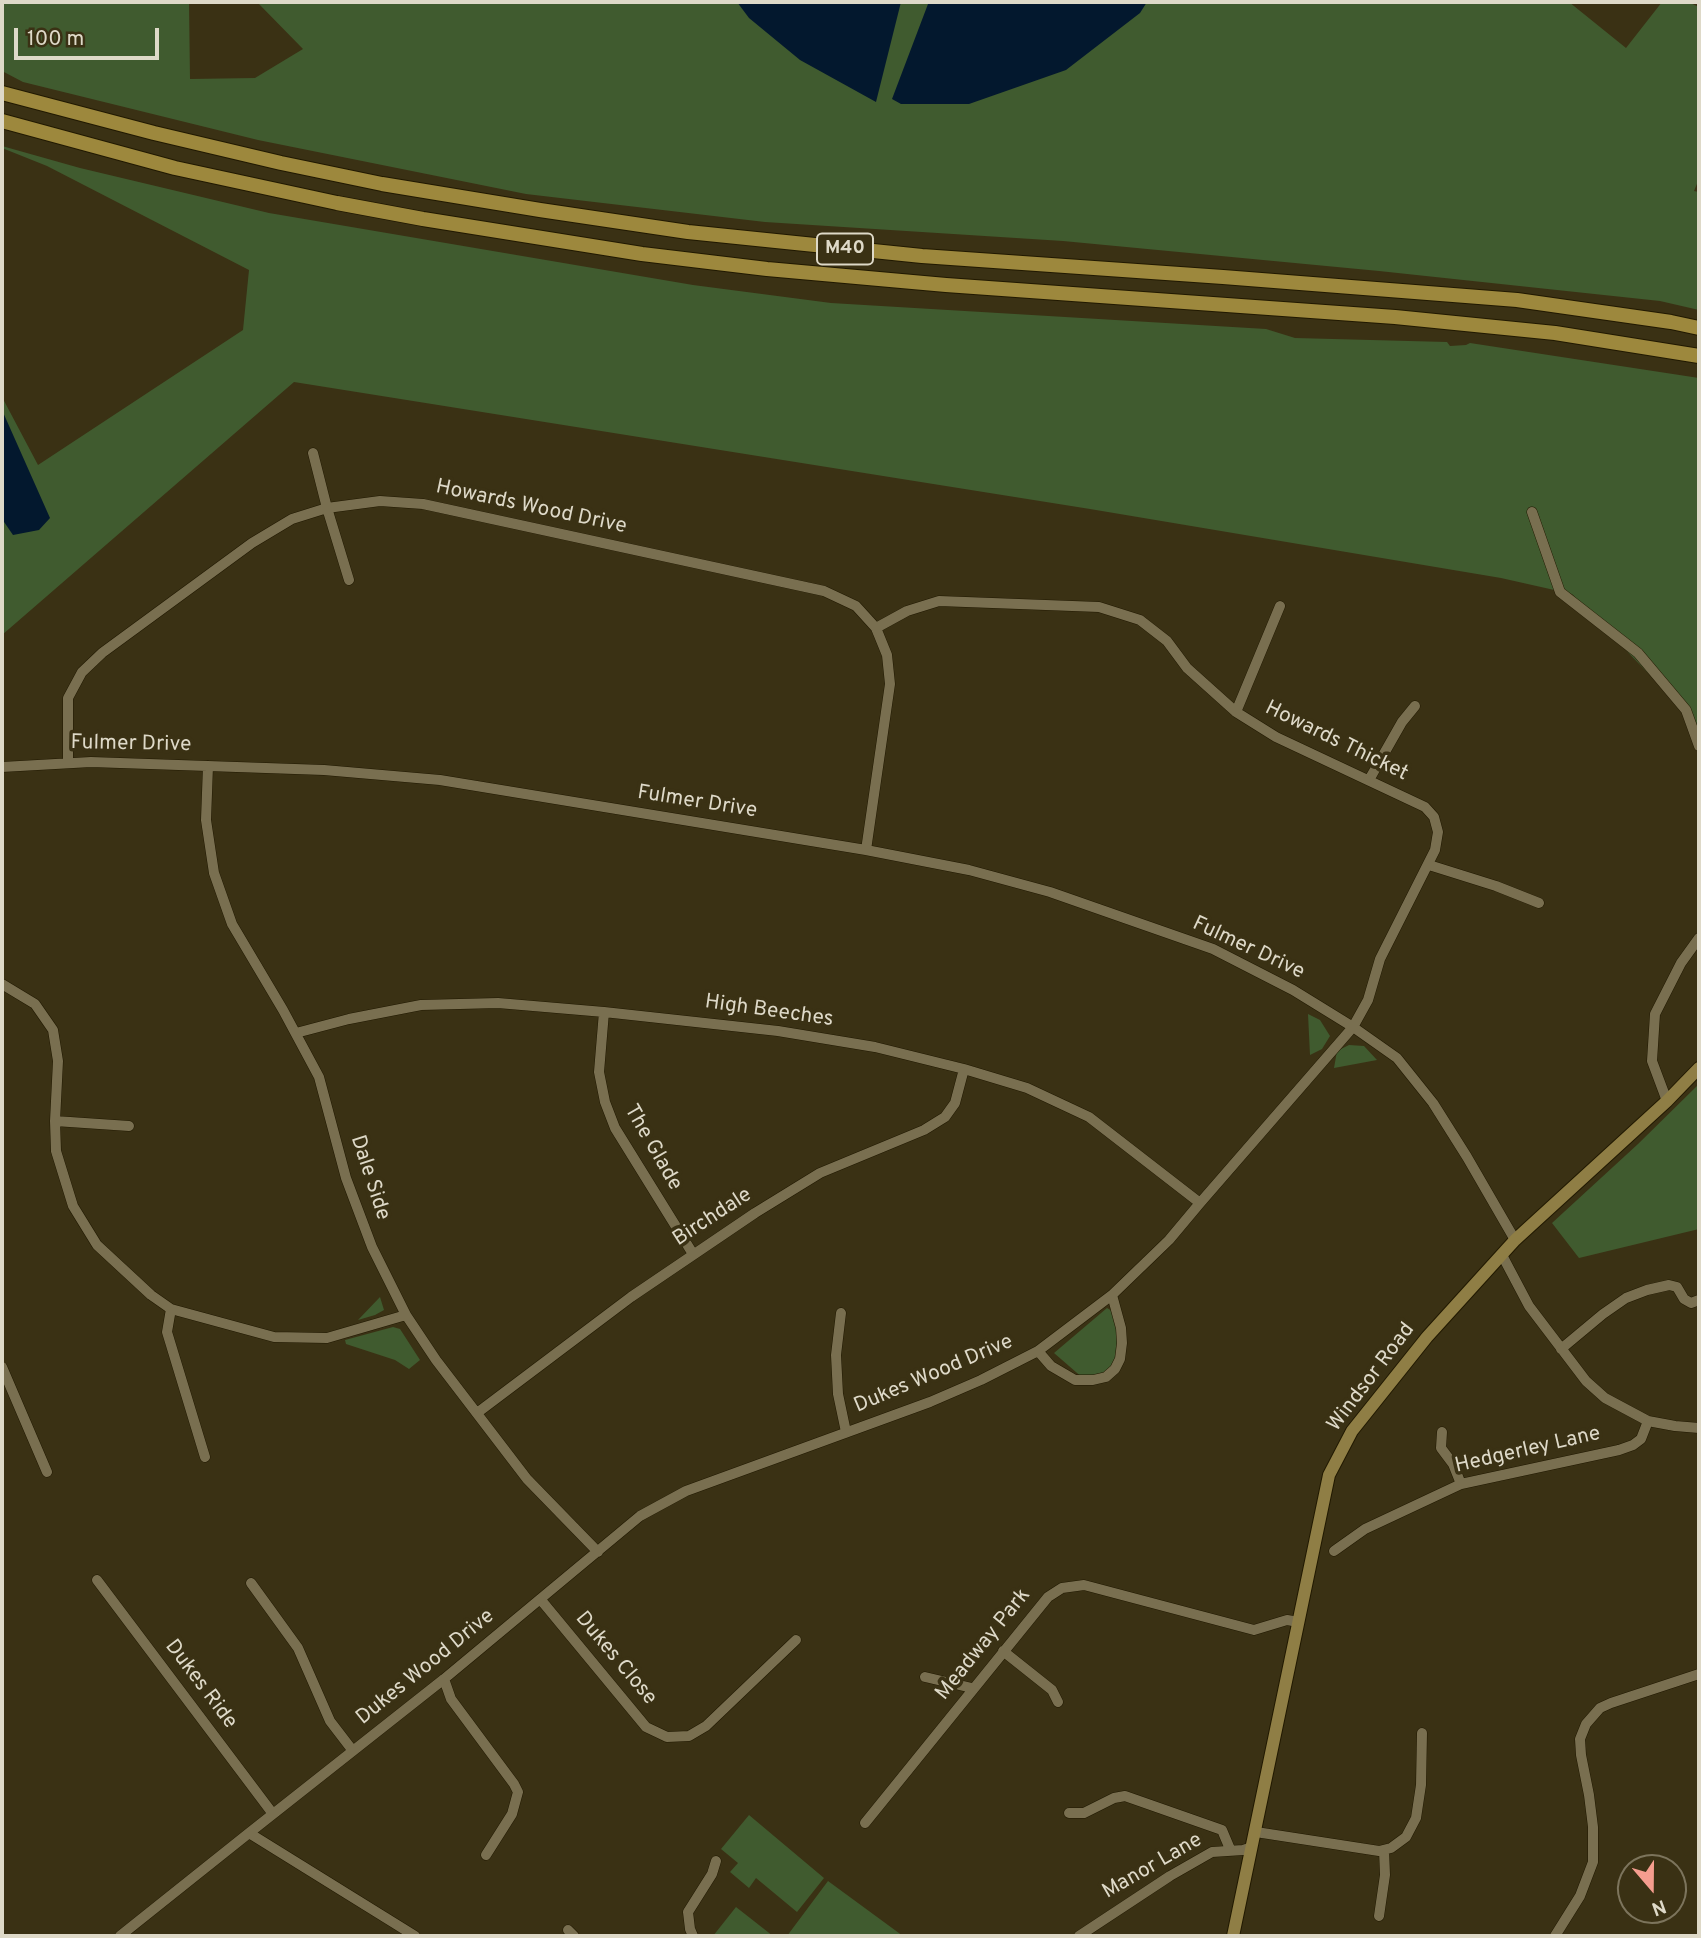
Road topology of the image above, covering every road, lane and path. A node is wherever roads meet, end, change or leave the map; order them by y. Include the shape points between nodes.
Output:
1 (2, 93) edge
2 (2, 121) edge
3 (1699, 328) edge
4 (1699, 356) edge
5 (313, 453) dead end
6 (327, 509) junction
7 (1532, 512) dead end
8 (349, 580) dead end
9 (1280, 606) dead end
10 (876, 628) junction
11 (1415, 706) dead end
12 (1236, 712) junction
13 (1699, 746) edge
14 (68, 763) junction
15 (208, 766) junction
16 (2, 767) edge
17 (1369, 780) junction
18 (866, 850) junction
19 (1429, 865) junction
20 (1539, 903) dead end
21 (1699, 938) edge
22 (2, 984) edge
23 (604, 1012) junction
24 (1353, 1027) junction
25 (296, 1033) junction
26 (964, 1069) junction
27 (1699, 1069) edge
28 (1667, 1101) junction
29 (55, 1121) junction
30 (129, 1126) dead end
31 (1200, 1203) junction
32 (1515, 1240) junction
33 (694, 1254) junction
34 (1502, 1255) junction
35 (1112, 1295) junction
36 (1699, 1300) edge
37 (171, 1309) junction
38 (841, 1313) dead end
39 (406, 1315) junction
40 (1561, 1349) junction
41 (1038, 1351) junction
42 (2, 1367) edge
43 (477, 1413) junction
44 (1648, 1422) junction
45 (1699, 1428) edge
46 (846, 1432) junction
47 (1442, 1432) dead end
48 (205, 1457) dead end
49 (47, 1472) dead end
50 (1461, 1484) junction
51 (1334, 1551) dead end
52 (598, 1552) junction
53 (97, 1580) dead end
54 (251, 1583) dead end
55 (541, 1600) junction
56 (1299, 1622) junction
57 (796, 1640) dead end
58 (1003, 1651) junction
59 (1699, 1674) edge
60 (926, 1677) dead end
61 (444, 1679) junction
62 (972, 1688) junction
63 (1058, 1702) dead end
64 (1422, 1733) dead end
65 (353, 1751) junction
66 (1069, 1813) dead end
67 (273, 1814) junction
68 (864, 1823) dead end
69 (1256, 1832) junction
70 (249, 1833) junction
71 (1252, 1847) junction
72 (1230, 1849) junction
73 (1384, 1850) junction
74 (486, 1855) dead end
75 (716, 1861) dead end
76 (1379, 1916) dead end
77 (120, 1936) edge
78 (415, 1936) edge
79 (693, 1936) edge
80 (1079, 1936) edge
81 (1233, 1936) edge
82 (1555, 1936) edge

1 - 3 highway, M40 via 154,133 382,184 688,232 922,256 1517,300
2 - 4 highway, M40 via 175,168 337,203 642,254 946,285 1555,332
5 - 6 street
6 - 8 street
6 - 10 street, Howards Wood Drive via 380,501 423,504 811,588 856,606
6 - 14 street, Howards Wood Drive via 292,519 253,543 82,672 68,698
7 - 13 street via 1560,592 1638,653 1686,710
9 - 12 street
10 - 12 street, Howards Thicket via 939,601 1099,607 1140,620 1167,641 1187,668
10 - 18 street, Howards Wood Drive via 887,654 890,684
11 - 17 street
12 - 17 street, Howards Thicket via 1276,737
14 - 15 street, Fulmer Drive
14 - 16 street, Fulmer Drive
15 - 18 street, Fulmer Drive via 440,780
15 - 25 street, Dale Side via 206,820 214,873 232,924
17 - 19 street, Howards Thicket via 1425,807 1434,817 1438,832
18 - 24 street, Fulmer Drive via 1039,889 1213,949
19 - 20 street
19 - 24 street, Howards Thicket via 1380,959 1368,1000
21 - 28 street via 1655,1014 1652,1061
22 - 29 street via 35,1004 53,1030 58,1061
23 - 25 street, High Beeches via 498,1003 421,1005
23 - 26 street, High Beeches via 778,1031 875,1047
23 - 33 street, The Glade via 599,1072 614,1128
24 - 31 street, Dukes Wood Drive
24 - 32 street via 1397,1058 1433,1103
25 - 39 street, Dale Side via 319,1077 346,1178 372,1247
26 - 31 street, High Beeches via 1027,1088 1089,1117
26 - 33 street, Birchdale via 955,1103 944,1117 924,1130 820,1173
27 - 28 main road, Windsor Road
28 - 32 main road, Windsor Road
29 - 30 street
29 - 37 street via 56,1151 73,1206 97,1245
31 - 35 street, Dukes Wood Drive
32 - 34 main road, Windsor Road
33 - 43 street, Birchdale
34 - 40 street, Hedgerley Lane via 1529,1306
34 - 56 main road, Windsor Road via 1427,1337 1352,1431 1329,1475
35 - 41 street, Dukes Wood Drive
35 - 41 street via 1122,1343 1120,1359 1106,1377 1075,1380 1051,1366
36 - 40 street via 1691,1303 1677,1287 1669,1285 1647,1290 1626,1298
37 - 39 street via 274,1337 327,1338
37 - 48 street via 167,1332
38 - 46 street via 836,1356
39 - 43 street, Dale Side
40 - 44 street, Hedgerley Lane via 1605,1398
41 - 46 street, Dukes Wood Drive via 968,1386
42 - 49 street
43 - 52 street, Dale Side via 527,1479
44 - 45 street, Hedgerley Lane
44 - 50 street, Hedgerley Lane via 1633,1446
46 - 52 street, Dukes Wood Drive via 686,1491 640,1516
47 - 50 street via 1441,1448
50 - 51 street, Hedgerley Lane via 1365,1529
52 - 55 street, Dukes Wood Drive
53 - 67 street, Dukes Ride
54 - 65 street via 298,1648 330,1721
55 - 57 street, Dukes Close via 646,1727 667,1737 689,1736 706,1727
55 - 61 street, Dukes Wood Drive
56 - 58 street, Meadway Park via 1287,1620 1254,1630 1084,1585 1062,1588 1048,1597
56 - 69 main road, Windsor Road
58 - 62 street, Meadway Park
58 - 63 street via 1052,1690
59 - 82 street via 1611,1703 1586,1724 1580,1755 1593,1827 1593,1862 1580,1896
60 - 62 street
61 - 65 street, Dukes Wood Drive
61 - 74 street via 451,1699 519,1792 512,1814
62 - 68 street, Meadway Park
64 - 73 street via 1416,1818 1406,1837
65 - 67 street, Dukes Wood Drive
66 - 72 street via 1084,1813 1125,1796 1222,1830
67 - 70 street, Dukes Wood Drive
69 - 71 main road, Windsor Road
69 - 73 street
70 - 77 street, Dukes Wood Drive
70 - 78 street
71 - 72 street, Manor Lane
71 - 81 main road, Windsor Road
72 - 80 street, Manor Lane via 1212,1852 1170,1876
73 - 76 street
75 - 79 street via 688,1913

